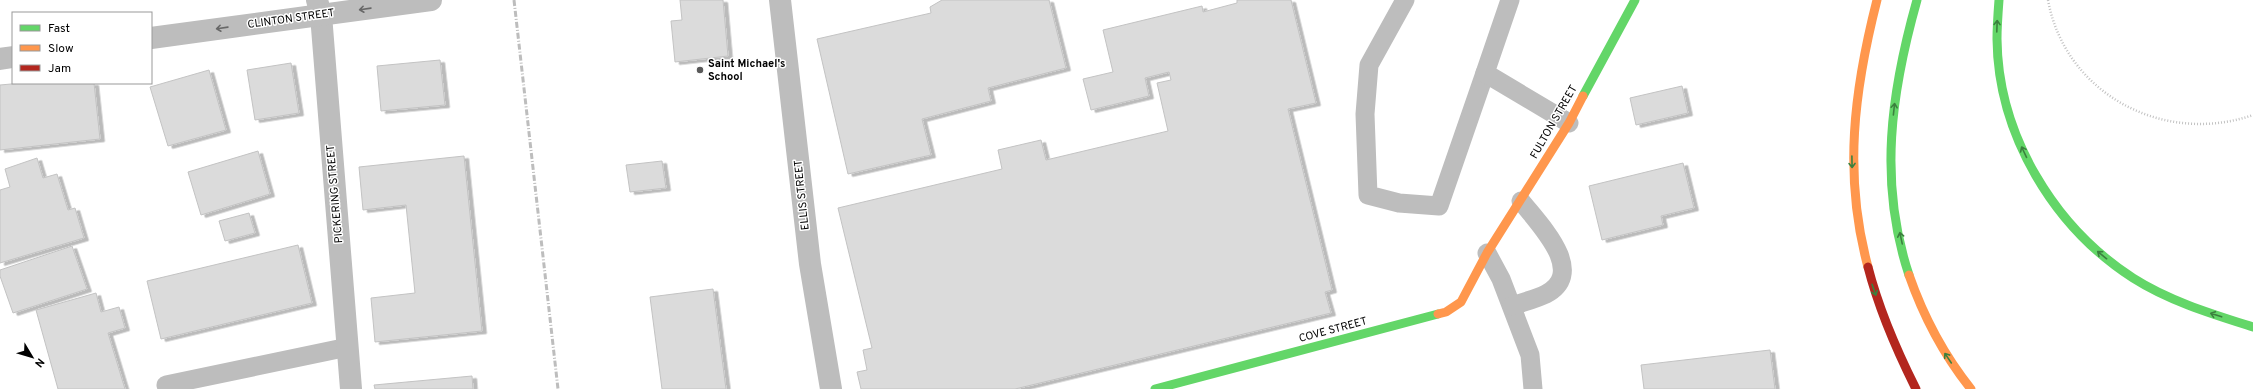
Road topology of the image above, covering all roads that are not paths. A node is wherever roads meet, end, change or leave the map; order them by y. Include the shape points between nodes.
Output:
1 (431, 0) edge
2 (780, 0) edge
3 (1405, 0) edge
4 (1510, 0) edge
5 (1635, 0) edge
6 (1877, 0) edge
7 (1917, 0) edge
8 (1998, 0) edge
9 (319, 8) edge
10 (152, 38) edge
11 (12, 57) edge
12 (0, 59) edge
13 (1485, 73) junction
14 (1569, 123) junction
15 (1521, 201) junction
16 (1488, 253) junction
17 (1512, 306) junction
18 (2253, 327) edge
19 (348, 347) junction
20 (166, 385) dead end
21 (1187, 385) edge
22 (351, 389) edge
23 (831, 389) edge
24 (1155, 389) edge
25 (1533, 389) edge
26 (1916, 389) edge
27 (1971, 389) edge

1 -> 9 street, CLINTON STREET
2 - 23 street, ELLIS STREET via 810,264
3 - 13 lane via 1369,65 1365,114 1368,195 1400,203 1438,206
4 - 13 lane
5 - 14 main road, FULTON STREET
6 -> 26 main road via 1857,82 1852,132 1853,180 1869,276 1888,330
27 -> 7 main road via 1940,346 1924,314 1908,269 1898,224 1892,178 1891,133 1896,88
18 -> 8 main road via 2188,305 2131,277 2092,247 2056,208 2029,165 2009,114 1999,63
9 -> 10 street, CLINTON STREET
9 - 19 street, PICKERING STREET
11 - 12 street
13 - 14 lane
14 - 15 main road, FULTON STREET
15 - 16 main road, FULTON STREET
15 - 17 lane via 1553,242 1562,260 1564,274 1547,294
16 - 17 lane
16 - 21 main road, COVE STREET via 1461,302 1446,312
17 - 25 lane via 1530,355
19 - 20 lane
19 - 22 street, PICKERING STREET
21 - 24 main road, COVE STREET

